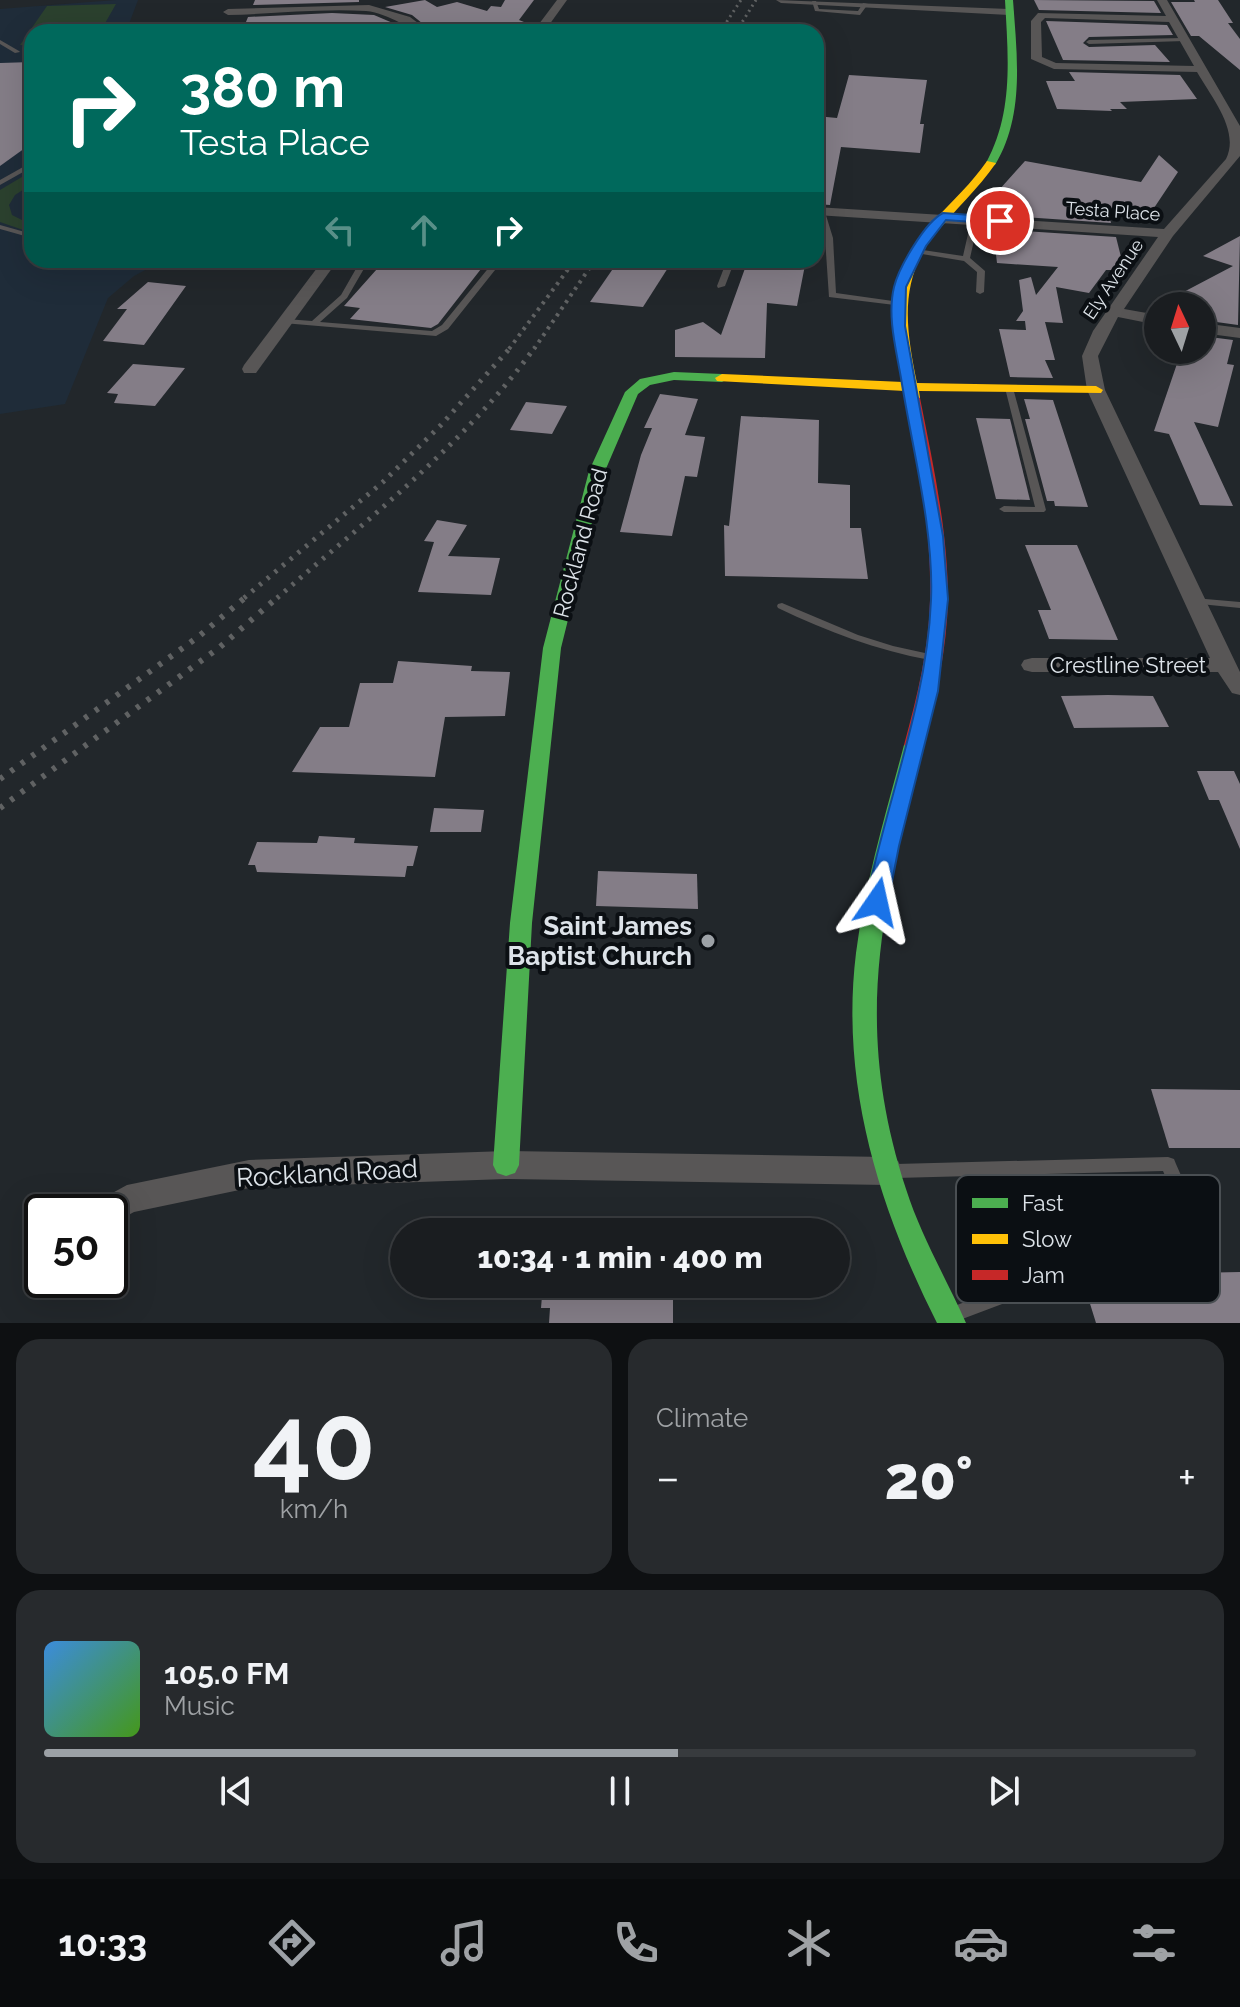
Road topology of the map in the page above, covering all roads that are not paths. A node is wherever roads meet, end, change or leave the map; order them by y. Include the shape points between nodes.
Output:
1 (562, 0) edge
2 (781, 0) edge
3 (1162, 0) edge
4 (814, 2) edge
5 (1009, 6) edge
6 (228, 12) dead end
7 (1172, 19) junction
8 (413, 24) edge
9 (546, 24) edge
10 (1183, 40) junction
11 (0, 42) edge
12 (1089, 42) dead end
13 (17, 52) dead end
14 (1199, 69) junction
15 (1239, 132) edge
16 (1236, 162) edge
17 (24, 169) edge
18 (0, 183) edge
19 (824, 211) edge
20 (943, 217) junction
21 (824, 224) edge
22 (0, 227) edge
23 (1168, 233) junction
24 (24, 234) edge
25 (971, 236) dead end
26 (916, 251) junction
27 (966, 259) junction
28 (325, 268) edge
29 (360, 268) edge
30 (493, 268) edge
31 (728, 268) edge
32 (721, 286) dead end
33 (980, 292) dead end
34 (900, 304) junction
35 (1115, 312) junction
36 (1144, 317) edge
37 (286, 321) junction
38 (314, 323) junction
39 (1216, 330) edge
40 (1240, 333) edge
41 (250, 369) dead end
42 (911, 387) junction
43 (1009, 388) junction
44 (1096, 390) junction
45 (1004, 509) dead end
46 (1194, 601) junction
47 (1240, 605) edge
48 (782, 606) dead end
49 (934, 658) junction
50 (1032, 665) dead end
51 (1224, 665) junction
52 (1240, 688) edge
53 (506, 1165) junction
54 (887, 1171) junction
55 (1173, 1175) edge
56 (128, 1199) edge
57 (992, 1303) edge
58 (950, 1320) edge

1 - 9 street
2 - 4 street
3 - 7 street, Ely Avenue
4 - 5 street
5 - 20 main road via 1005,136 995,159
6 - 8 street via 369,8
7 - 10 street, Ely Avenue
7 - 14 street via 1042,15 1036,21 1037,59 1047,64
10 - 12 lane
10 - 14 street, Ely Avenue
11 - 13 lane
14 - 15 street, Ely Avenue
15 - 16 street, Ely Avenue
16 - 23 street, Ely Avenue
17 - 18 lane
19 - 20 street, Testa Place
20 - 23 street, Testa Place
20 - 26 main road
21 - 34 lane via 832,295
22 - 24 lane
23 - 35 street, Ely Avenue
25 - 27 lane
26 - 27 lane
26 - 34 main road via 900,287
27 - 33 lane via 981,271
28 - 37 street
29 - 38 lane via 344,296
30 - 38 lane via 445,327 433,334
31 - 32 lane
34 - 42 main road
35 - 36 street
35 - 44 street, Ely Avenue via 1090,356
37 - 38 lane
37 - 41 street
39 - 40 street
42 - 43 main road, Rockland Road
42 - 49 main road via 935,536 940,599
42 - 53 main road, Rockland Road via 674,376 645,382 632,392 597,471 552,648 521,923
43 - 44 main road, Rockland Road
43 - 45 lane via 1041,510
44 - 46 street, Ely Avenue
46 - 47 lane
46 - 51 street, Ely Avenue
48 - 49 lane via 845,637
49 - 54 main road via 888,846 867,959 866,1066
50 - 51 street, Crestline Street
51 - 52 street, Ely Avenue
53 - 54 street, Rockland Road
53 - 56 street, Rockland Road via 249,1174
54 - 55 lane via 1168,1164
54 - 58 main road via 908,1231
57 - 58 lane

